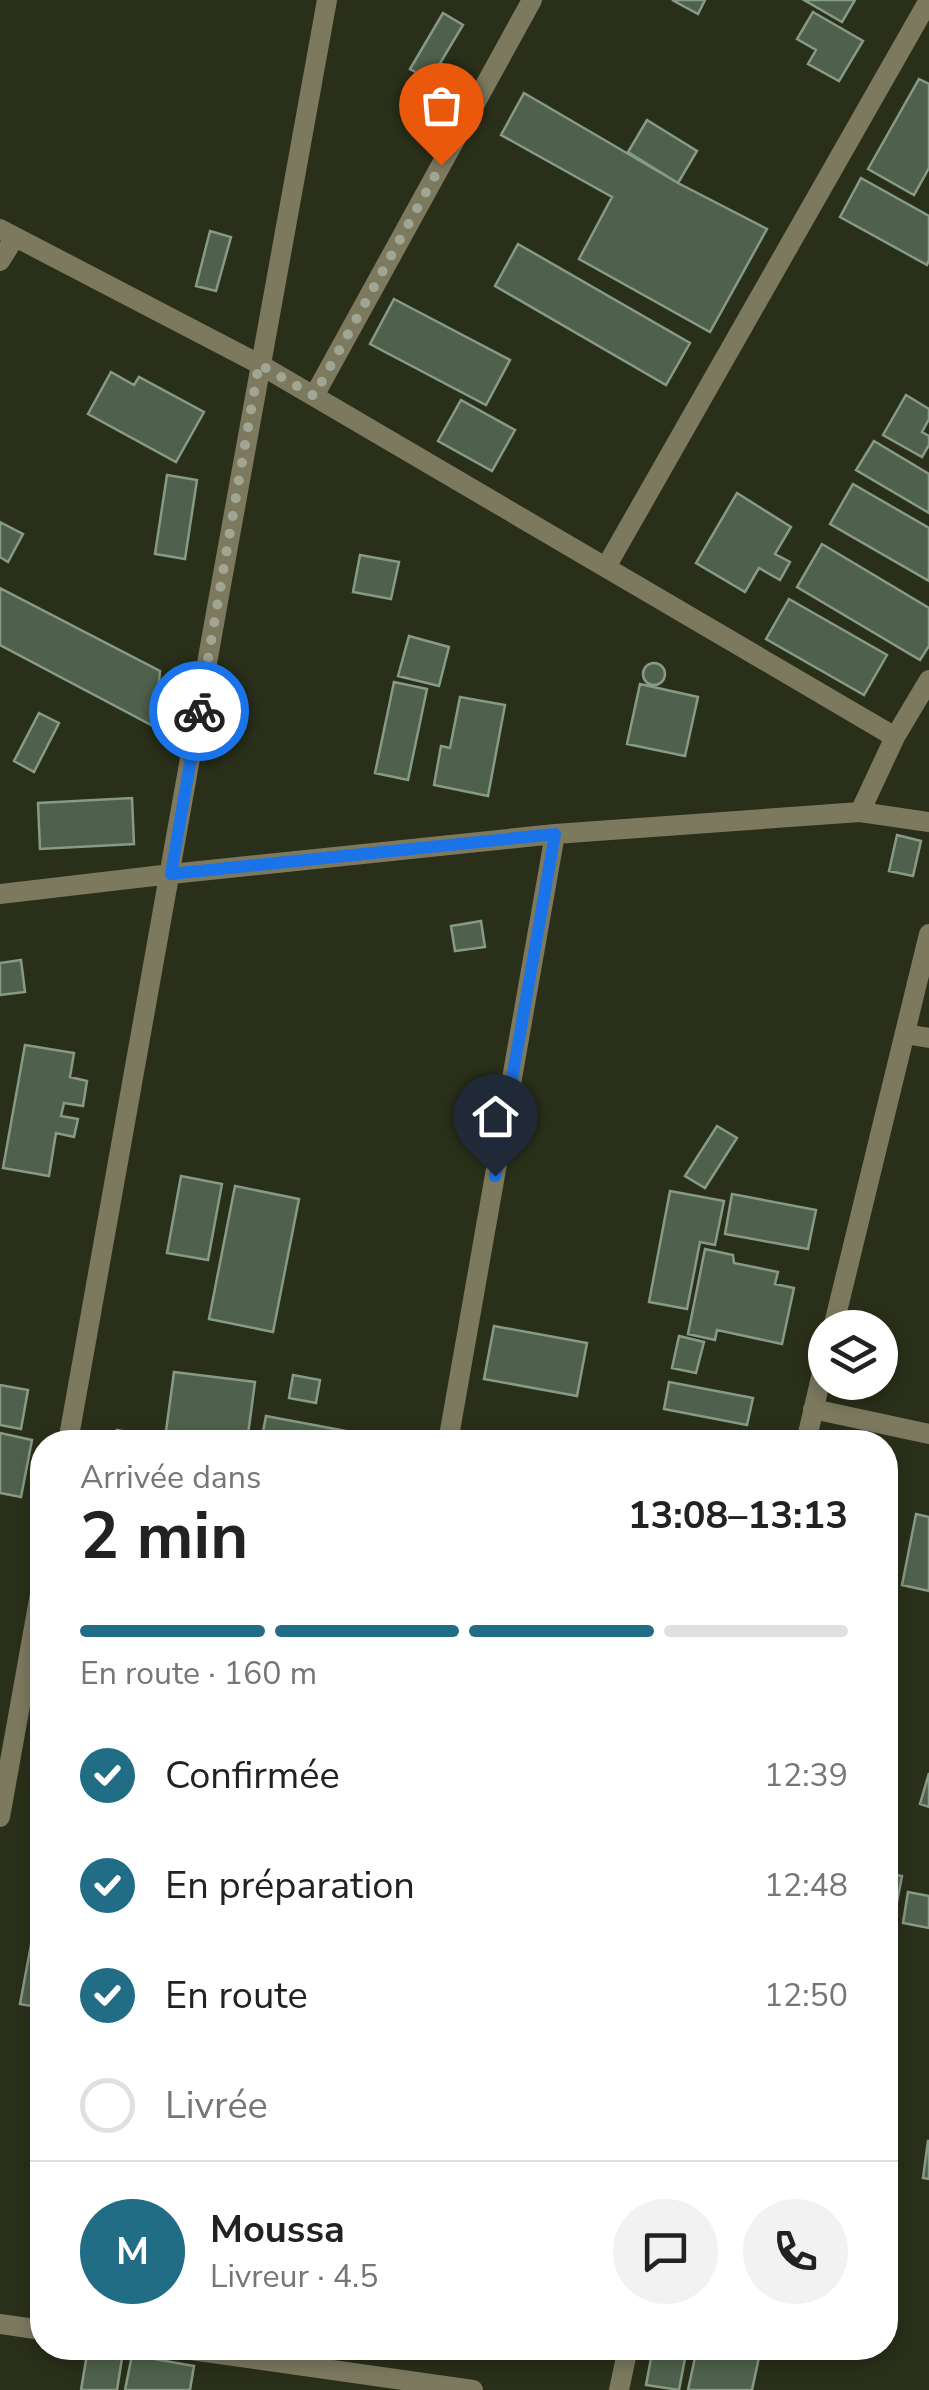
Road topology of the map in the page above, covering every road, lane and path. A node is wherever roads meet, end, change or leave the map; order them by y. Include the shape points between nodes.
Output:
1 (327, 0) edge
2 (532, 0) edge
3 (929, 0) edge
4 (7, 233) edge
5 (0, 261) edge
6 (259, 364) junction
7 (314, 396) junction
8 (606, 567) junction
9 (929, 680) edge
10 (895, 737) junction
11 (860, 812) junction
12 (929, 822) edge
13 (555, 834) junction
14 (171, 874) junction
15 (0, 894) edge
16 (929, 934) edge
17 (904, 1034) junction
18 (929, 1038) edge
19 (837, 1310) edge
20 (815, 1400) edge
21 (813, 1409) junction
22 (70, 1430) edge
23 (450, 1430) edge
24 (809, 1430) edge
25 (929, 1434) edge
26 (30, 1650) edge
27 (0, 1817) edge
28 (0, 2324) edge
29 (30, 2328) edge
30 (314, 2360) edge
31 (625, 2360) edge
32 (473, 2390) edge
33 (619, 2390) edge

1 - 6 street
2 - 7 street
3 - 8 street
4 - 5 street
4 - 6 street
6 - 7 street
6 - 14 street
7 - 8 street
8 - 10 street
9 - 10 street
10 - 11 street
11 - 12 street
11 - 13 street
13 - 14 street
13 - 23 street
14 - 15 street
14 - 22 street
16 - 17 street
17 - 18 street
17 - 19 street
20 - 21 street
21 - 24 street
21 - 25 street
26 - 27 street
28 - 29 street
30 - 32 street
31 - 33 street

